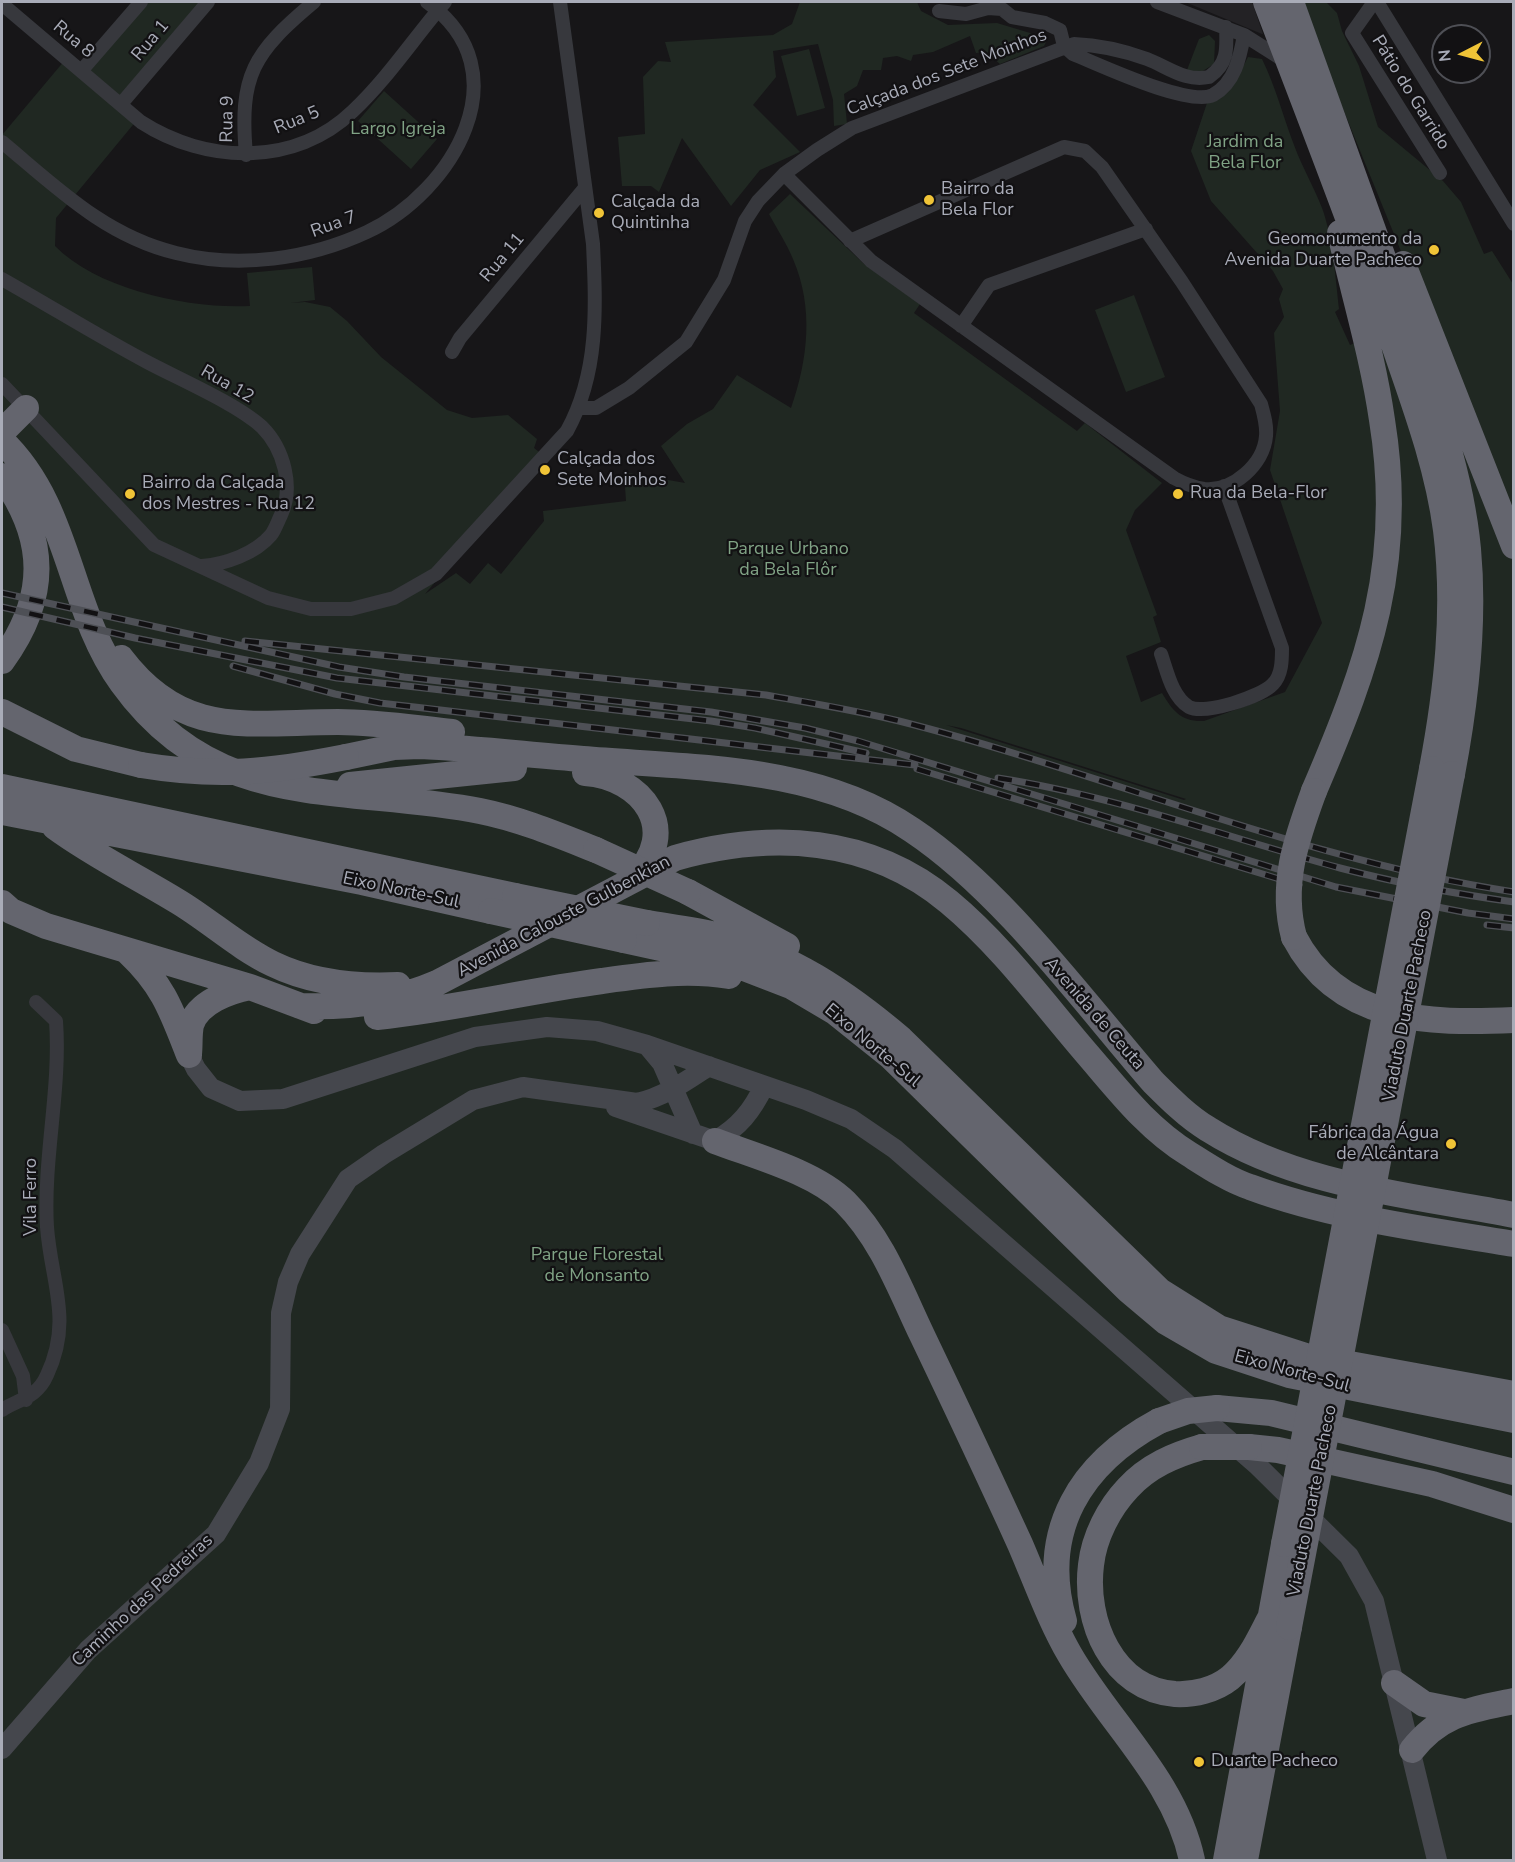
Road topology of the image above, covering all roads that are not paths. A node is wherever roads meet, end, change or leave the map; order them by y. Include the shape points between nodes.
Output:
1 (141, 2) edge
2 (208, 2) edge
3 (314, 2) edge
4 (560, 2) edge
5 (1157, 2) edge
6 (1266, 2) edge
7 (1291, 2) edge
8 (1375, 2) edge
9 (2, 4) edge
10 (437, 4) edge
11 (939, 11) dead end
12 (1226, 27) junction
13 (1244, 35) junction
14 (1065, 46) junction
15 (1289, 63) junction
16 (82, 70) junction
17 (121, 104) junction
18 (2, 142) edge
19 (1332, 149) junction
20 (246, 155) junction
21 (1440, 173) dead end
22 (784, 174) junction
23 (585, 189) junction
24 (1514, 224) edge
25 (1146, 229) junction
26 (850, 241) junction
27 (2, 279) edge
28 (961, 326) junction
29 (452, 352) dead end
30 (2, 384) edge
31 (26, 408) junction
32 (579, 408) junction
33 (2, 432) edge
34 (2, 441) edge
35 (2, 476) edge
36 (1224, 486) junction
37 (1514, 546) edge
38 (68, 557) junction
39 (200, 567) junction
40 (1161, 654) dead end
41 (2, 661) edge
42 (2, 712) edge
43 (346, 757) junction
44 (514, 768) junction
45 (701, 768) junction
46 (2, 787) edge
47 (287, 788) junction
48 (2, 812) edge
49 (47, 822) junction
50 (693, 853) joint
51 (629, 881) junction
52 (2, 903) edge
53 (1006, 913) junction
54 (984, 934) junction
55 (125, 950) junction
56 (437, 983) junction
57 (250, 987) junction
58 (837, 1001) junction
59 (36, 1002) dead end
60 (300, 1006) junction
61 (1514, 1020) edge
62 (647, 1045) junction
63 (189, 1054) junction
64 (710, 1066) junction
65 (1153, 1082) junction
66 (764, 1086) junction
67 (672, 1090) junction
68 (581, 1094) junction
69 (1130, 1105) junction
70 (704, 1138) junction
71 (1514, 1215) edge
72 (1514, 1244) edge
73 (2, 1330) edge
74 (1514, 1394) edge
75 (26, 1400) junction
76 (2, 1410) edge
77 (1514, 1420) edge
78 (1488, 1466) junction
79 (1514, 1472) edge
80 (1514, 1478) edge
81 (1514, 1510) edge
82 (1278, 1614) junction
83 (1394, 1683) junction
84 (1099, 1698) junction
85 (1514, 1701) edge
86 (1464, 1712) junction
87 (2, 1749) edge
88 (1412, 1750) junction
89 (1262, 1768) junction
90 (1192, 1860) edge
91 (1226, 1860) edge
92 (1245, 1860) edge
93 (1252, 1860) edge
94 (1437, 1860) edge

1 - 16 street
2 - 17 street, Rua 1
3 - 20 street, Rua 9 via 258,58 243,107
4 - 23 street
5 - 12 street
6 - 15 highway
7 - 19 highway
8 - 21 street, Pátio do Garrido via 1352,33
8 - 24 street
9 - 16 street, Rua 8
10 - 18 street, Rua 7 via 454,25 471,60 475,87 472,115 459,146 429,188 370,231 312,252 247,260 208,259 129,238 55,188
10 - 20 street, Rua 5 via 378,85 352,112 327,130 291,147
11 - 14 street via 966,14 1002,9 1012,17 1060,30
12 - 13 street
12 - 14 street, Calçada dos Sete Moinhos via 1222,67 1200,79 1184,77 1105,45
13 - 14 street via 1239,62 1228,82 1215,94 1202,97 1174,93 1073,54
13 - 15 street
14 - 22 street, Calçada dos Sete Moinhos via 852,128
15 - 19 highway
16 - 17 street, Rua 8
17 - 20 street, Rua 5 via 165,138 193,148
19 - 37 highway via 1379,206
19 - 61 highway, bridge via 1377,389 1387,462 1389,525 1384,581 1366,661 1314,791 1288,873 1288,911 1294,937 1304,956 1342,994 1363,1004 1425,1018
19 - 82 highway, Viaduto Duarte Pacheco, bridge via 1360,248 1429,447 1442,503 1450,583 1450,651 1441,721 1442,771
22 - 26 street
22 - 32 street, Calçada dos Sete Moinhos via 745,221 724,280 686,342 629,388 596,408
23 - 29 street, Rua 11
23 - 32 street via 593,244 594,325 590,371
25 - 26 street via 1102,167 1085,151 1064,147
25 - 28 street via 989,285
25 - 36 street via 1261,404 1266,423 1262,453 1253,467
26 - 28 street via 871,261
27 - 39 street, Rua 12 via 223,402 262,427 280,453 287,480 285,507 271,536 245,554
28 - 36 street via 1174,478 1206,489
30 - 31 street
31 - 33 highway
31 - 39 street via 154,545
32 - 39 street via 567,431 436,573 394,598 351,609 311,609 268,598
34 - 38 highway via 38,484
35 - 41 highway via 29,523 36,552 35,600
36 - 40 street via 1282,648 1282,666 1274,683 1261,693 1207,711 1190,707 1175,693
38 - 45 highway via 128,667 152,691 204,718 237,724 383,724
38 - 47 highway via 109,663 153,720 200,756 230,771
42 - 43 highway, bridge via 76,749 141,765 203,773 248,773
43 - 44 highway via 450,759
43 - 45 highway via 420,746
44 - 47 highway
44 - 51 highway via 608,776 640,795 652,816 654,838 648,860
45 - 53 highway, Avenida de Ceuta via 764,775 864,804 911,828 950,858
46 - 58 highway, Eixo Norte-Sul, bridge via 730,939 774,955
47 - 58 highway, bridge via 480,811 596,850 688,892 785,945 807,960
48 - 49 highway, Eixo Norte-Sul
49 - 56 highway via 81,847 177,901 273,964 347,985
49 - 58 highway, Eixo Norte-Sul, bridge via 362,882 706,957
50 - 51 highway, Avenida Calouste Gulbenkian
50 - 54 highway, Avenida de Ceuta via 765,842 843,849 873,858 926,885
51 - 56 highway, Avenida Calouste Gulbenkian
52 - 55 highway via 46,926
53 - 54 highway
53 - 65 highway, Avenida de Ceuta
54 - 69 highway, Avenida de Ceuta
55 - 57 highway
55 - 63 highway via 151,973
56 - 60 highway, Avenida Calouste Gulbenkian via 381,1002
57 - 60 highway
57 - 63 highway via 231,991 206,1005 192,1024
58 - 60 highway via 737,978 676,972 555,987 371,1018 347,1018
58 - 74 highway, Eixo Norte-Sul via 901,1039 1160,1291 1219,1328 1298,1354
58 - 77 highway, Eixo Norte-Sul via 1128,1290 1166,1322 1215,1351 1289,1375
59 - 75 street, Vila Ferro via 56,1021 58,1054 47,1226 62,1319 47,1377
62 - 63 main road via 597,1031 546,1027 475,1037 283,1099 240,1101 211,1088
62 - 64 main road
62 - 67 main road via 662,1063
64 - 66 main road
64 - 67 main road
65 - 69 highway
65 - 71 highway, Avenida de Ceuta via 1208,1130 1271,1161 1321,1177
66 - 70 main road via 752,1110 733,1131
66 - 83 main road via 851,1119 895,1149 1257,1465 1348,1556 1363,1579 1374,1601
67 - 68 main road via 637,1103
67 - 70 main road
68 - 70 main road
68 - 87 main road, Caminho das Pedreiras via 524,1087 473,1100 348,1179 300,1254 288,1282 282,1313 280,1409 260,1464 216,1534 88,1650
69 - 72 highway, Avenida de Ceuta via 1188,1154 1247,1186 1324,1210
70 - 84 highway via 776,1164 829,1189 881,1249 1060,1638
73 - 75 street via 23,1376
75 - 76 street, Vila Ferro
78 - 79 highway
78 - 80 highway
78 - 84 highway, bridge via 1271,1413 1217,1408 1159,1421 1112,1451 1084,1480 1062,1529 1058,1570 1061,1609 1074,1648
81 - 82 highway, bridge via 1410,1478 1278,1449 1249,1447 1202,1447 1171,1458 1138,1477 1115,1503 1104,1522 1091,1563 1089,1585 1105,1646 1116,1665 1145,1688 1164,1693 1197,1693 1229,1678
82 - 89 highway, Viaduto Duarte Pacheco
82 - 91 highway, Viaduto Duarte Pacheco
83 - 86 highway via 1424,1704
83 - 88 main road
84 - 90 highway via 1161,1786
85 - 86 highway
86 - 88 highway via 1427,1731
88 - 94 main road
89 - 92 highway
89 - 93 highway

